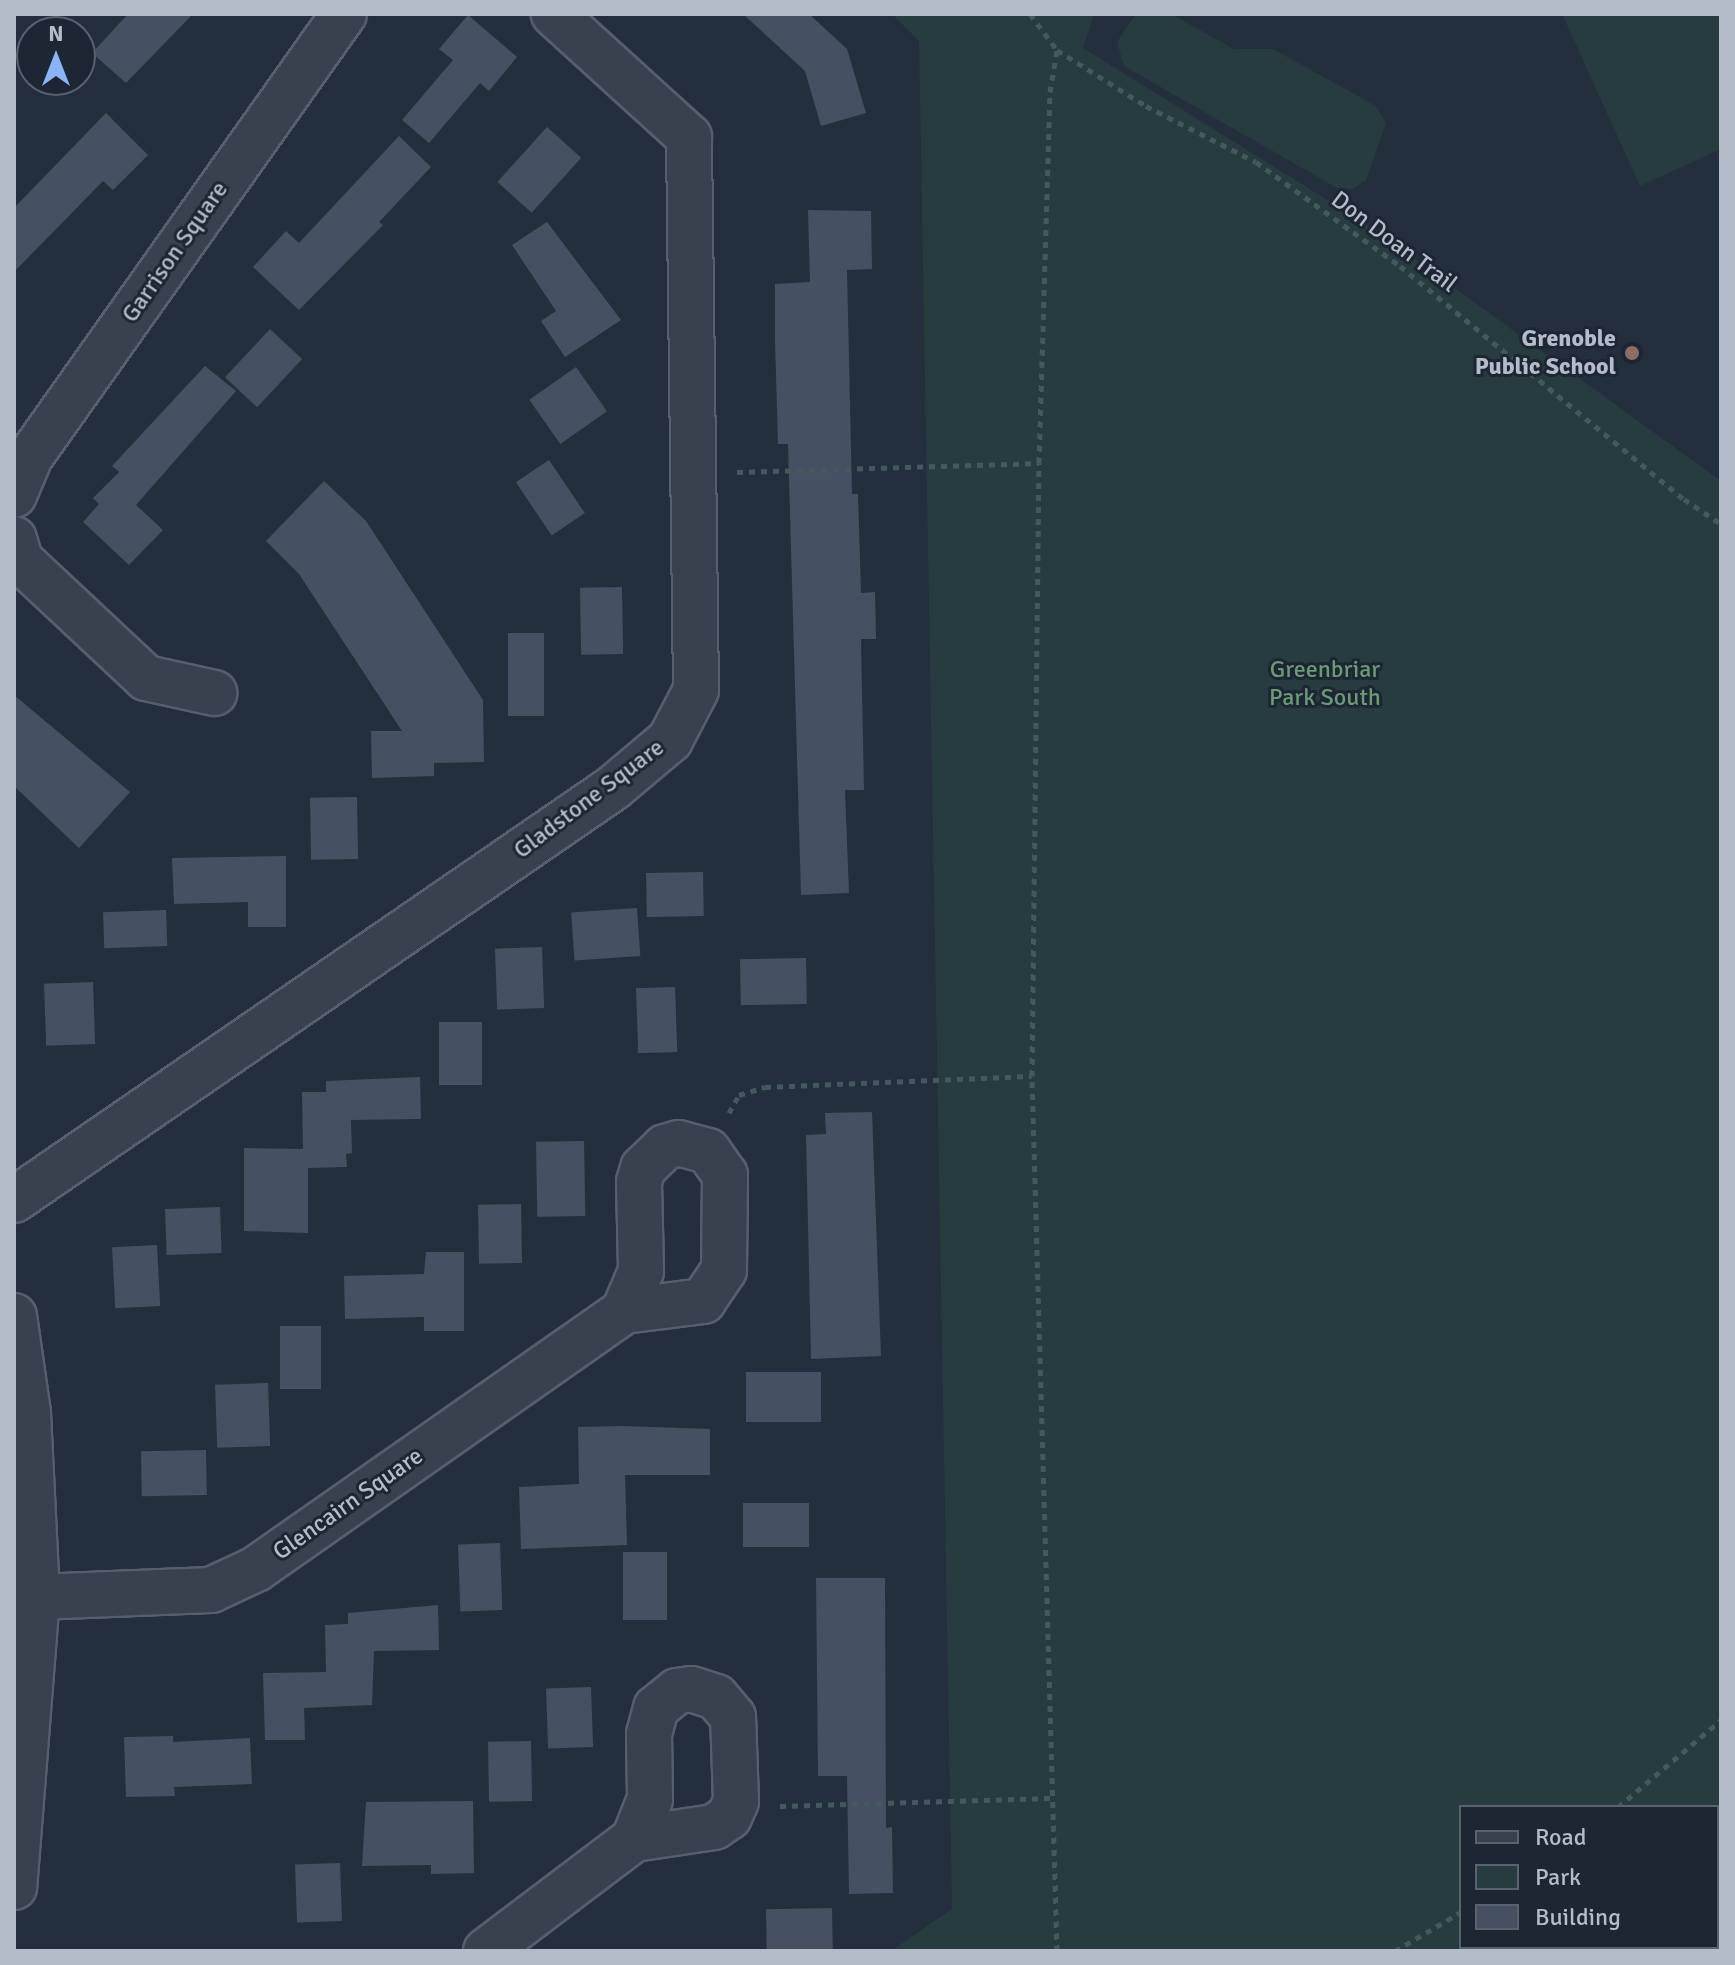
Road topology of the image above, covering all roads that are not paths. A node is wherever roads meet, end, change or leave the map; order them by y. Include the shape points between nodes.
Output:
1 (344, 14) edge
2 (554, 14) edge
3 (14, 495) edge
4 (14, 539) edge
5 (214, 693) dead end
6 (14, 1200) edge
7 (624, 1311) junction
8 (14, 1316) edge
9 (37, 1597) junction
10 (634, 1839) junction
11 (14, 1887) edge
12 (486, 1951) edge

1 - 3 street, Garrison Square via 30,457
2 - 6 street, Gladstone Square via 689,137 696,690 670,740 613,788
4 - 5 street via 20,560 146,678
7 - 7 street via 691,1306 720,1283 725,1175 708,1151 679,1143 665,1147 643,1168 641,1271
7 - 9 street, Glencairn Square via 256,1569 211,1590
8 - 9 street via 28,1413
9 - 11 street
10 - 10 street via 714,1827 733,1809 733,1717 716,1697 691,1689 677,1691 651,1720 650,1799
10 - 12 street

